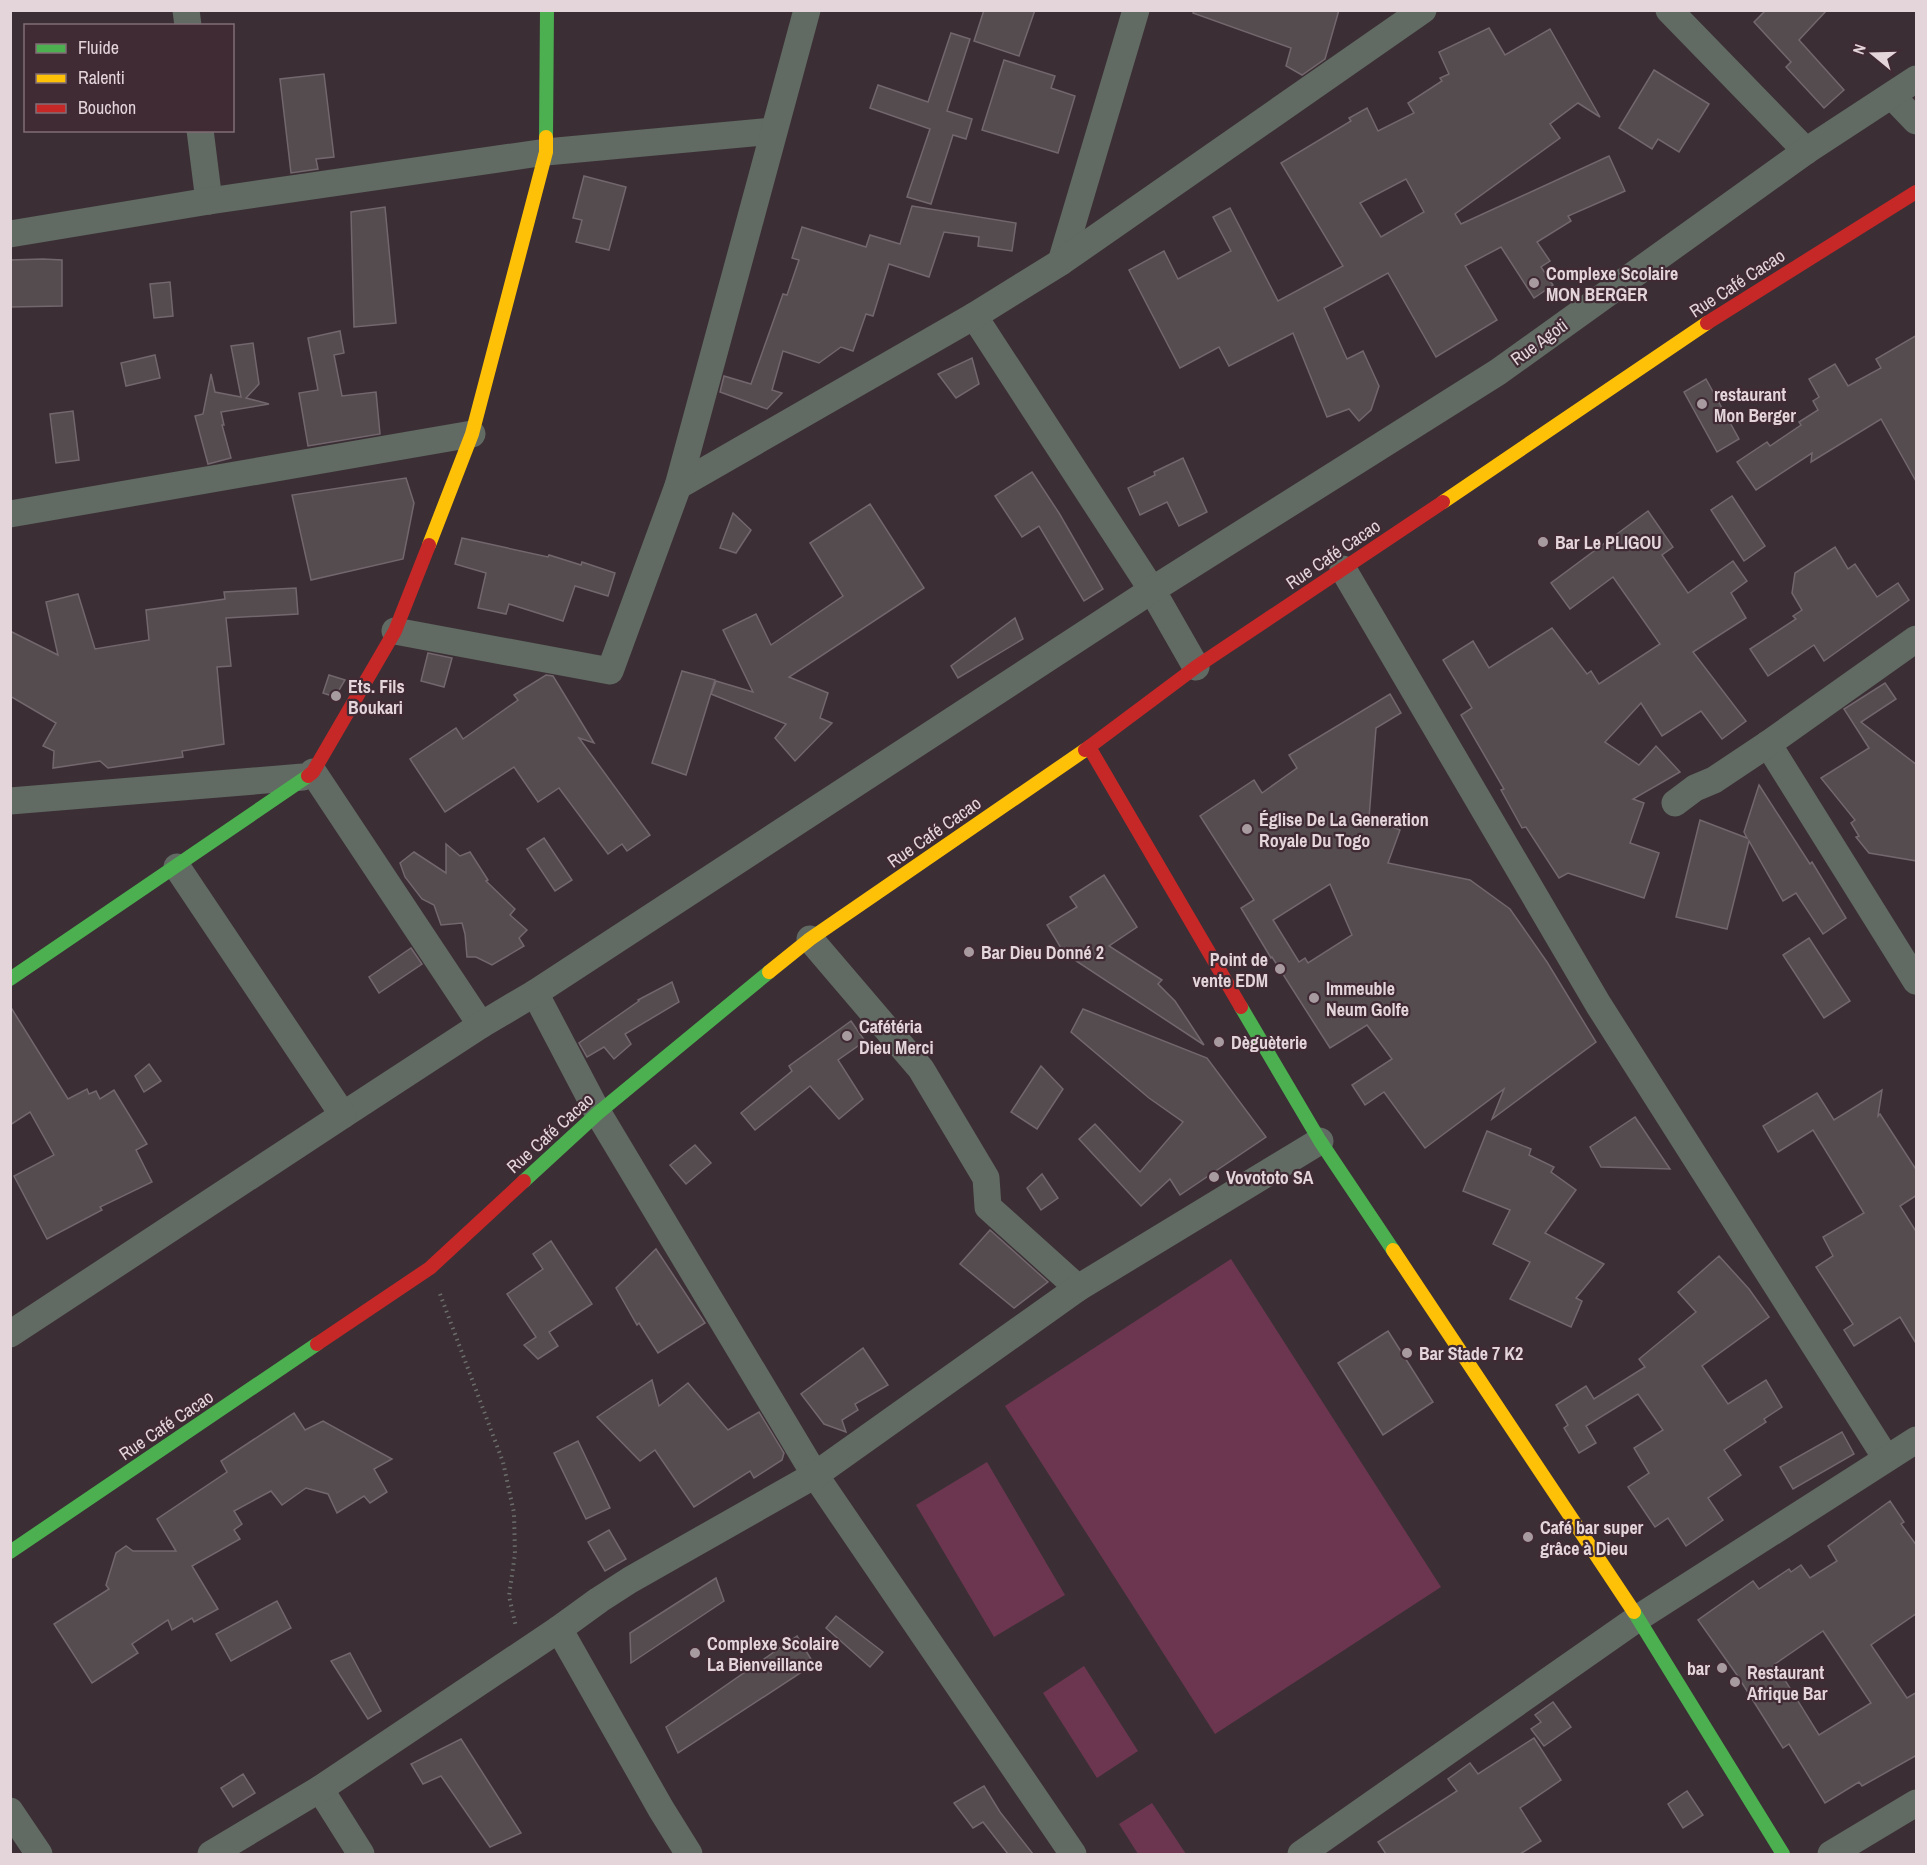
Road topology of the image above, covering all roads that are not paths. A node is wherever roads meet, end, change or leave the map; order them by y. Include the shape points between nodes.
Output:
1 (547, 10) edge
2 (807, 10) edge
3 (1136, 10) edge
4 (1423, 10) edge
5 (1669, 10) edge
6 (1917, 79) edge
7 (1892, 96) junction
8 (1917, 121) edge
9 (773, 131) junction
10 (200, 132) edge
11 (1806, 151) junction
12 (546, 152) junction
13 (1917, 192) edge
14 (209, 201) junction
15 (10, 234) edge
16 (1061, 262) junction
17 (974, 316) junction
18 (472, 434) junction
19 (678, 486) junction
20 (10, 514) edge
21 (1343, 569) junction
22 (1152, 590) junction
23 (395, 631) junction
24 (1917, 639) edge
25 (1196, 667) junction
26 (1768, 744) junction
27 (1089, 747) junction
28 (308, 775) junction
29 (10, 801) edge
30 (1675, 803) dead end
31 (177, 867) junction
32 (810, 939) junction
33 (1913, 971) edge
34 (10, 979) edge
35 (535, 993) junction
36 (482, 1025) junction
37 (598, 1113) junction
38 (343, 1115) junction
39 (1320, 1141) junction
40 (1078, 1288) junction
41 (10, 1334) edge
42 (1917, 1440) edge
43 (1886, 1458) junction
44 (815, 1475) junction
45 (10, 1552) edge
46 (1638, 1618) junction
47 (559, 1629) junction
48 (320, 1790) junction
49 (1917, 1803) edge
50 (10, 1811) edge
51 (39, 1854) edge
52 (211, 1854) edge
53 (361, 1854) edge
54 (689, 1854) edge
55 (1073, 1854) edge
56 (1301, 1854) edge
57 (1783, 1854) edge
58 (1831, 1854) edge

1 - 12 street
2 - 9 street
3 - 16 street
4 - 16 street
5 - 11 street
6 - 7 street, Rue Agoti
7 - 8 street
7 - 11 street, Rue Agoti
9 - 12 street
9 - 19 street
10 - 14 street
11 - 22 street, Rue Agoti via 1498,372
12 - 14 street
12 - 18 street
13 - 21 street, Rue Café Cacao via 1726,310
14 - 15 street
16 - 17 street
17 - 19 street
17 - 22 street
18 - 20 street
18 - 23 street
19 - 23 street via 610,671
21 - 25 street, Rue Café Cacao
21 - 43 street via 1598,1004
22 - 25 street
22 - 35 street, Rue Agoti
23 - 28 street
24 - 26 street
25 - 27 street, Rue Café Cacao
26 - 30 street
26 - 33 street
27 - 32 street, Rue Café Cacao
27 - 39 street
28 - 29 street
28 - 31 street
28 - 36 street
31 - 34 street
31 - 38 street
32 - 37 street, Rue Café Cacao
32 - 40 street via 921,1069 986,1178 988,1207
35 - 36 street, Rue Agoti
35 - 37 street
36 - 38 street, Rue Agoti
37 - 44 street
37 - 45 street, Rue Café Cacao via 430,1268
38 - 41 street, Rue Agoti
39 - 40 street
39 - 46 street
40 - 44 street
42 - 43 street
43 - 46 street
44 - 47 street via 630,1580
44 - 55 street
46 - 56 street
46 - 57 street
47 - 48 street
47 - 54 street
48 - 52 street
48 - 53 street
49 - 58 street
50 - 51 street

